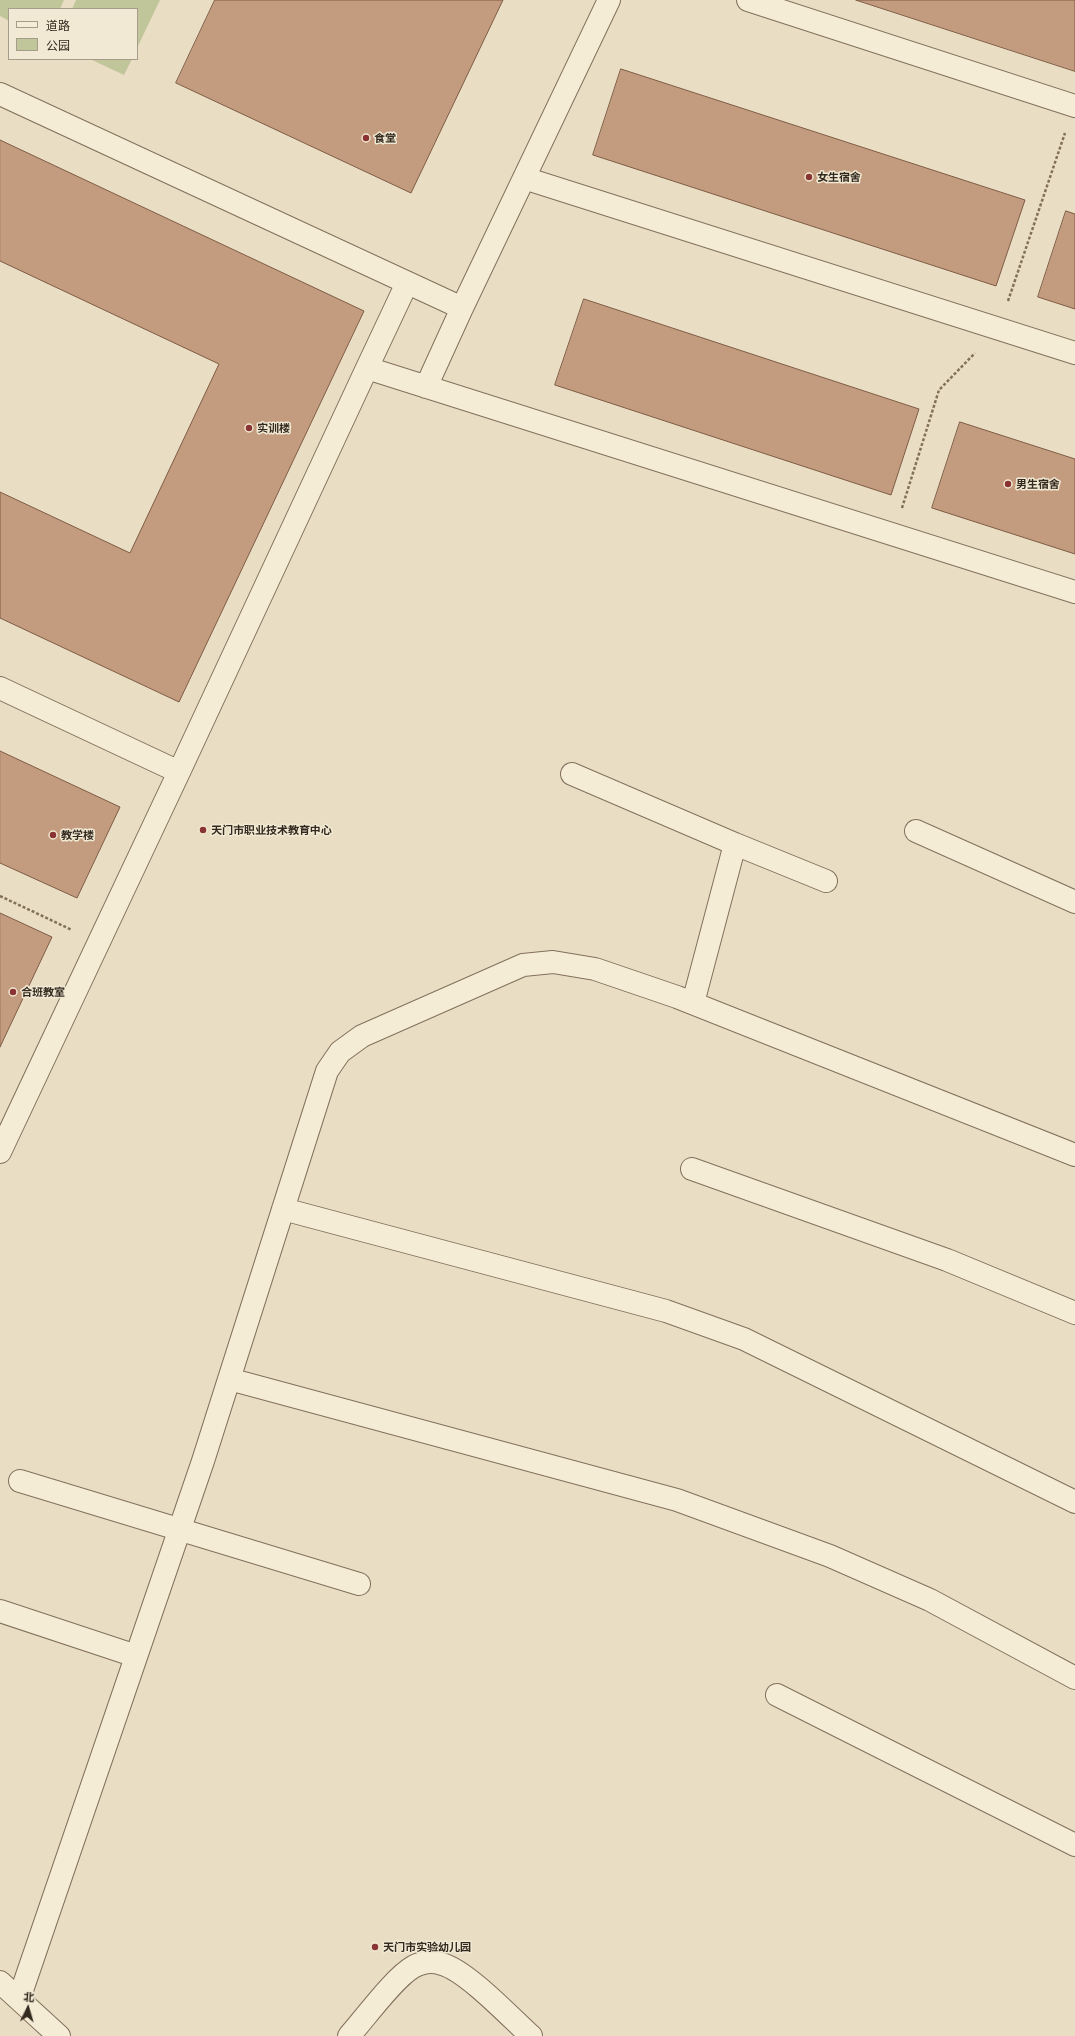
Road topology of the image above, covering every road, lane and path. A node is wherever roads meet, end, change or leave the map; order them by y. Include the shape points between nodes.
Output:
1 (609, 0) edge
2 (748, 0) edge
3 (0, 94) edge
4 (1075, 106) edge
5 (524, 178) junction
6 (408, 283) junction
7 (462, 308) junction
8 (1075, 353) edge
9 (367, 368) junction
10 (426, 387) junction
11 (1075, 592) edge
12 (0, 688) edge
13 (179, 772) junction
14 (572, 774) dead end
15 (916, 831) dead end
16 (735, 844) junction
17 (826, 881) dead end
18 (0, 896) edge
19 (1075, 902) edge
20 (98, 942) junction
21 (693, 1003) junction
22 (0, 1152) edge
23 (1075, 1155) edge
24 (692, 1169) dead end
25 (283, 1209) junction
26 (1075, 1312) edge
27 (229, 1379) junction
28 (20, 1481) dead end
29 (1075, 1502) edge
30 (179, 1530) junction
31 (359, 1584) dead end
32 (0, 1612) edge
33 (136, 1656) junction
34 (1075, 1678) edge
35 (777, 1695) dead end
36 (1075, 1845) edge
37 (0, 1982) edge
38 (19, 1999) junction
39 (59, 2036) edge
40 (349, 2036) edge
41 (531, 2036) edge

1 - 5 street
2 - 4 street
3 - 6 street
5 - 7 street
5 - 8 street
6 - 7 street
6 - 9 street
7 - 10 street
9 - 10 street
9 - 13 street
10 - 11 street
12 - 13 street
13 - 20 street
14 - 16 street
15 - 19 street
16 - 17 street
16 - 21 street
18 - 20 path
20 - 22 street
21 - 23 street
21 - 25 street via 595,969 553,962 523,965 362,1036 340,1052 327,1072
24 - 26 street via 947,1260
25 - 27 street
25 - 29 street via 666,1311 744,1339
27 - 30 street
27 - 34 street via 677,1500 830,1556 930,1600
28 - 30 street
30 - 31 street
30 - 33 street
32 - 33 street
33 - 38 street
35 - 36 street
37 - 38 street
38 - 39 street
40 - 41 street via 400,1978 413,1968 428,1962 442,1963 458,1970

